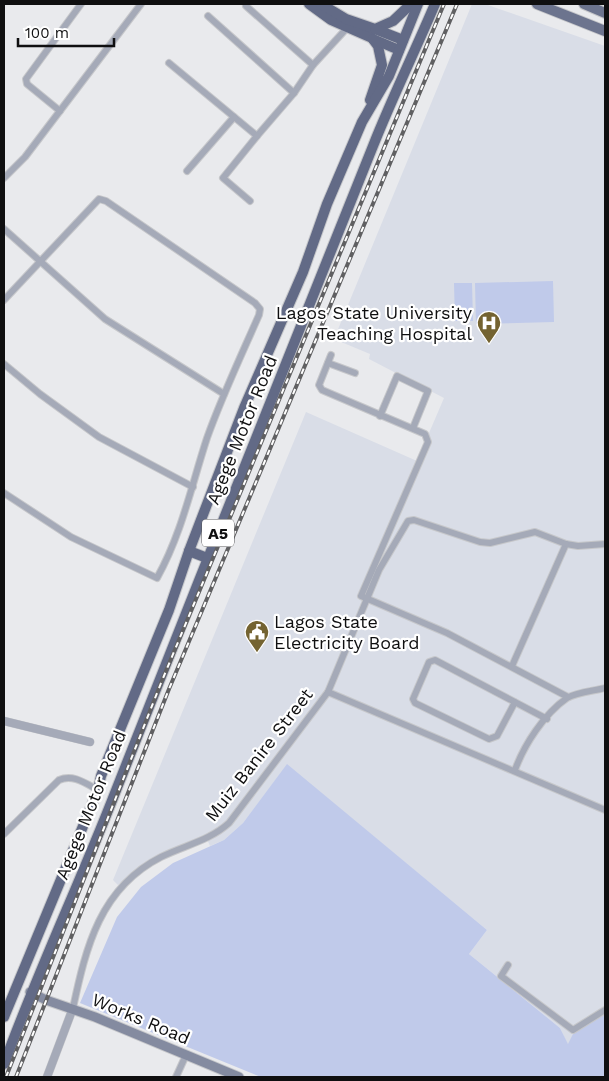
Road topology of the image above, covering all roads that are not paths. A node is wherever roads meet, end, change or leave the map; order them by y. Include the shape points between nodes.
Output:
1 (81, 4) edge
2 (141, 4) edge
3 (309, 4) edge
4 (321, 4) edge
5 (410, 4) edge
6 (418, 4) edge
7 (435, 4) edge
8 (537, 4) edge
9 (584, 4) edge
10 (246, 6) dead end
11 (605, 12) edge
12 (208, 16) dead end
13 (347, 28) junction
14 (605, 31) edge
15 (373, 34) junction
16 (403, 40) junction
17 (399, 50) junction
18 (169, 63) dead end
19 (313, 65) junction
20 (294, 93) junction
21 (60, 110) junction
22 (234, 117) junction
23 (362, 122) junction
24 (257, 136) junction
25 (188, 171) dead end
26 (4, 178) edge
27 (250, 201) dead end
28 (4, 229) edge
29 (40, 262) junction
30 (4, 300) edge
31 (330, 355) dead end
32 (328, 363) junction
33 (4, 364) edge
34 (355, 373) dead end
35 (224, 394) junction
36 (380, 416) junction
37 (412, 428) junction
38 (193, 488) junction
39 (4, 493) edge
40 (566, 544) junction
41 (605, 544) edge
42 (189, 551) junction
43 (207, 558) junction
44 (367, 599) junction
45 (512, 666) junction
46 (605, 688) edge
47 (328, 692) junction
48 (568, 697) junction
49 (515, 702) junction
50 (547, 720) junction
51 (4, 721) edge
52 (90, 742) dead end
53 (515, 770) junction
54 (98, 790) junction
55 (605, 810) edge
56 (4, 834) edge
57 (508, 965) dead end
58 (30, 992) junction
59 (73, 1008) junction
60 (605, 1010) edge
61 (4, 1017) edge
62 (186, 1055) junction
63 (4, 1064) edge
64 (47, 1077) edge
65 (176, 1077) edge
66 (239, 1077) edge

1 - 21 street via 26,79
2 - 21 street
3 - 13 highway
4 - 15 highway
5 - 15 highway
6 - 16 highway, Agege Motor Road / A5
7 - 43 highway, Agege Motor Road / A5 via 374,144
8 - 14 main road
9 - 11 main road
10 - 19 street
12 - 20 street
13 - 15 highway
13 - 19 street
15 - 16 highway
15 - 17 highway
15 - 23 highway via 382,64
16 - 17 highway, Agege Motor Road / A5
17 - 23 highway, Agege Motor Road / A5 via 389,76
18 - 22 street
19 - 20 street
20 - 24 street
21 - 26 street via 25,157
22 - 24 street
22 - 25 street
23 - 42 highway, Agege Motor Road / A5
24 - 27 street via 223,178
28 - 29 street
29 - 30 street
29 - 35 street via 105,319
29 - 35 street via 99,199 255,303 260,315
31 - 32 street
32 - 34 street
32 - 36 street via 320,385 322,390
33 - 38 street via 99,437
35 - 38 street
36 - 37 street
36 - 37 street via 397,376 428,391
37 - 44 street via 425,434 428,442 361,596
38 - 39 street via 172,551 157,578 71,538
40 - 41 street
40 - 44 street, Muiz Banire Street via 535,532 490,543 480,542 414,520 408,521
40 - 45 street
42 - 43 highway
42 - 54 highway, Agege Motor Road / A5
43 - 58 highway, Agege Motor Road / A5 via 113,799
44 - 45 street via 447,633
44 - 47 street, Muiz Banire Street
45 - 48 street
46 - 48 street
47 - 53 street, Muiz Banire Street
47 - 59 street, Muiz Banire Street via 229,823 212,836 154,861 111,898 85,954
48 - 50 street
49 - 49 street via 435,660 429,662 413,698 414,703 489,739 497,736
49 - 50 street
50 - 53 street via 523,748
51 - 52 street
53 - 55 street, Muiz Banire Street
54 - 56 street via 67,776
54 - 61 highway, Agege Motor Road / A5
57 - 60 street via 501,976 573,1030
58 - 59 main road, Works Road
58 - 63 highway, Agege Motor Road / A5
59 - 62 main road, Works Road
59 - 64 street
62 - 65 street
62 - 66 main road, Works Road

